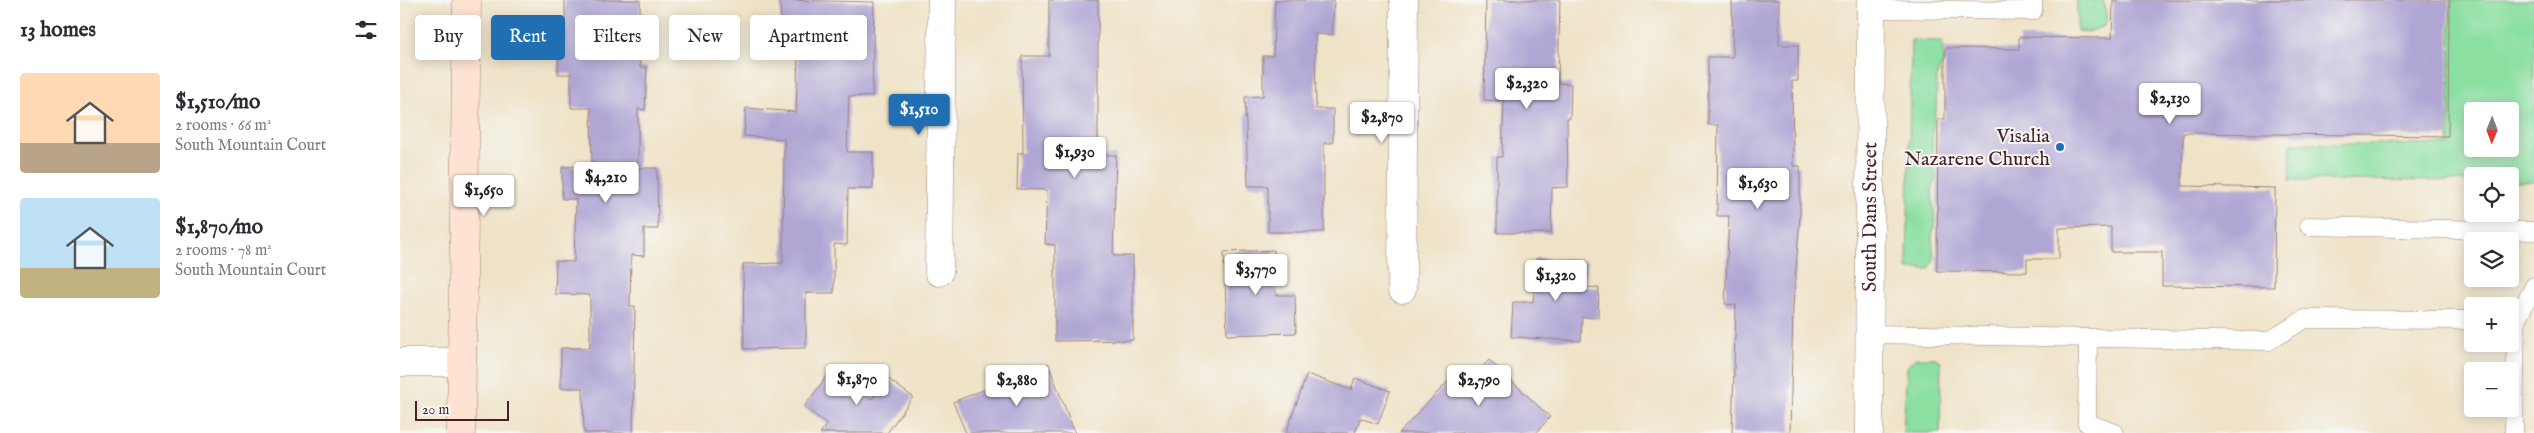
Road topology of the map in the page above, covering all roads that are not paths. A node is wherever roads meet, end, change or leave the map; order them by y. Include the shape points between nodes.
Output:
1 (467, 0) edge
2 (942, 0) edge
3 (1404, 0) edge
4 (2033, 0) edge
5 (1871, 4) edge
6 (2310, 226) dead end
7 (2534, 231) edge
8 (939, 272) dead end
9 (2534, 286) edge
10 (1402, 289) dead end
11 (2519, 311) edge
12 (2464, 320) edge
13 (1870, 334) junction
14 (2088, 338) junction
15 (2513, 352) edge
16 (400, 362) edge
17 (461, 362) junction
18 (461, 433) edge
19 (1869, 433) edge
20 (2115, 433) edge
21 (2514, 433) edge

1 - 17 street
2 - 8 street
3 - 10 street
4 - 5 lane via 2033,11
5 - 13 street, South Dans Street
6 - 7 lane
9 - 11 lane
12 - 14 lane via 2305,319 2269,341
13 - 14 lane
13 - 19 street, South Dans Street
14 - 20 lane via 2087,423
15 - 21 lane
16 - 17 street
17 - 18 street

